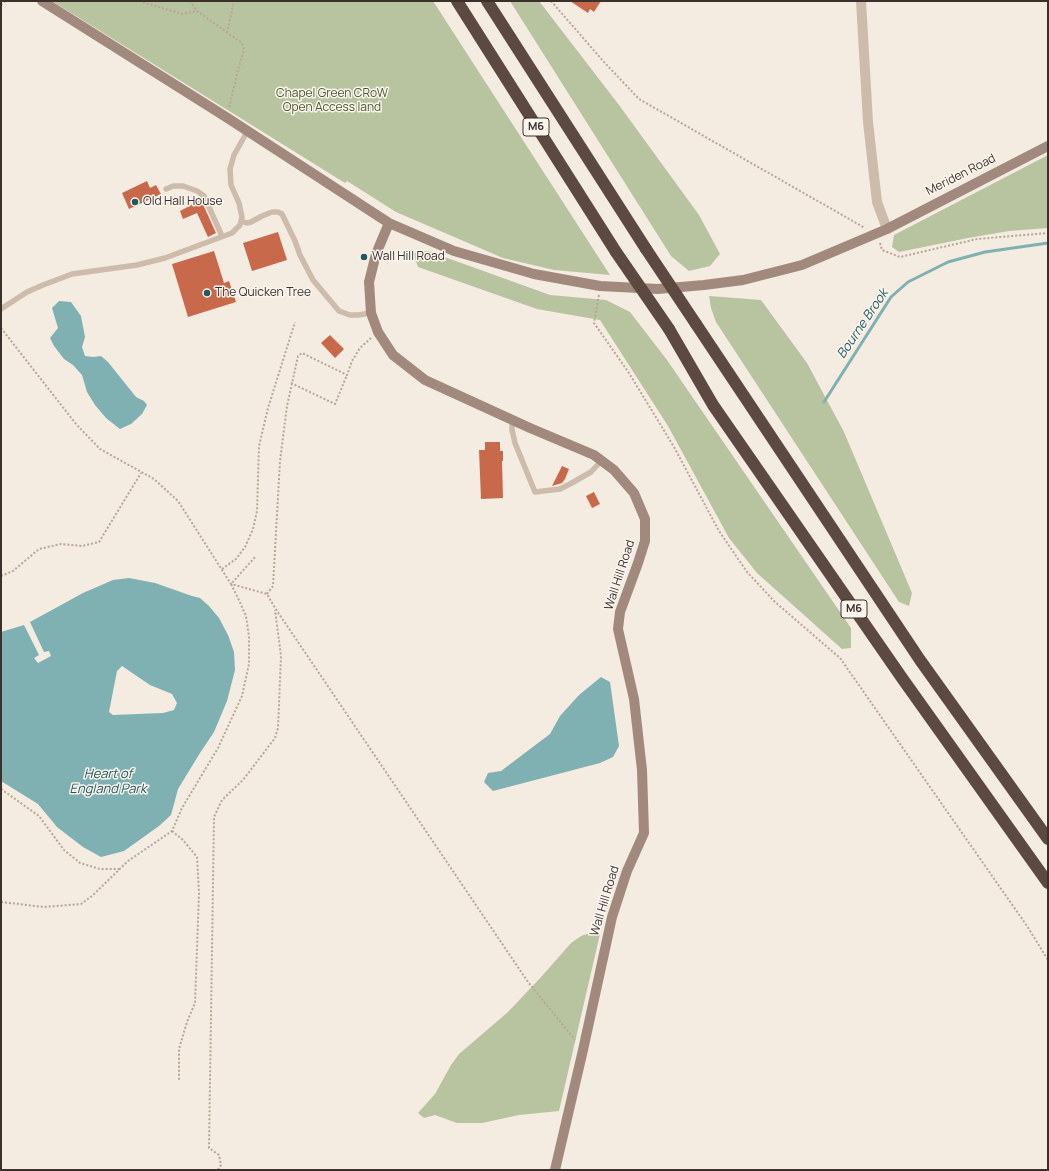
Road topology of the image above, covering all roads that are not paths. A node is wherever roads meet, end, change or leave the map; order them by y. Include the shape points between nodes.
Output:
1 (42, 1) edge
2 (457, 1) edge
3 (487, 1) edge
4 (861, 1) edge
5 (247, 132) junction
6 (1048, 146) edge
7 (166, 189) dead end
8 (241, 221) junction
9 (389, 223) junction
10 (887, 229) junction
11 (222, 236) junction
12 (1, 309) edge
13 (371, 313) junction
14 (512, 420) junction
15 (601, 461) junction
16 (1048, 839) edge
17 (1048, 883) edge
18 (554, 1170) edge

1 - 5 street, Meriden Road
2 - 17 highway, M6, bridge via 616,252 669,329 713,405
3 - 16 highway, M6, bridge via 646,249 920,660
4 - 10 street via 868,122 877,202
5 - 8 lane via 230,169 231,185 241,212
5 - 9 street, Meriden Road
6 - 10 street, Meriden Road
7 - 11 lane via 183,186 204,196
8 - 11 lane via 232,233
8 - 13 lane via 251,222 272,212 282,214 300,256 314,280 339,312 350,315
9 - 10 street, Meriden Road via 461,253 534,274 600,286 658,289 743,280 802,265
9 - 13 street, Wall Hill Road via 376,254 369,282
11 - 12 lane via 165,258 137,265 72,274 42,284
13 - 14 street, Wall Hill Road via 378,332 393,355 425,380
14 - 15 street, Wall Hill Road via 594,455
14 - 15 lane via 515,443 535,492 570,484 592,472
15 - 18 street, Wall Hill Road via 614,470 634,493 645,519 645,541 620,612 618,629 634,699 642,770 644,833 627,871 612,917 584,1050

